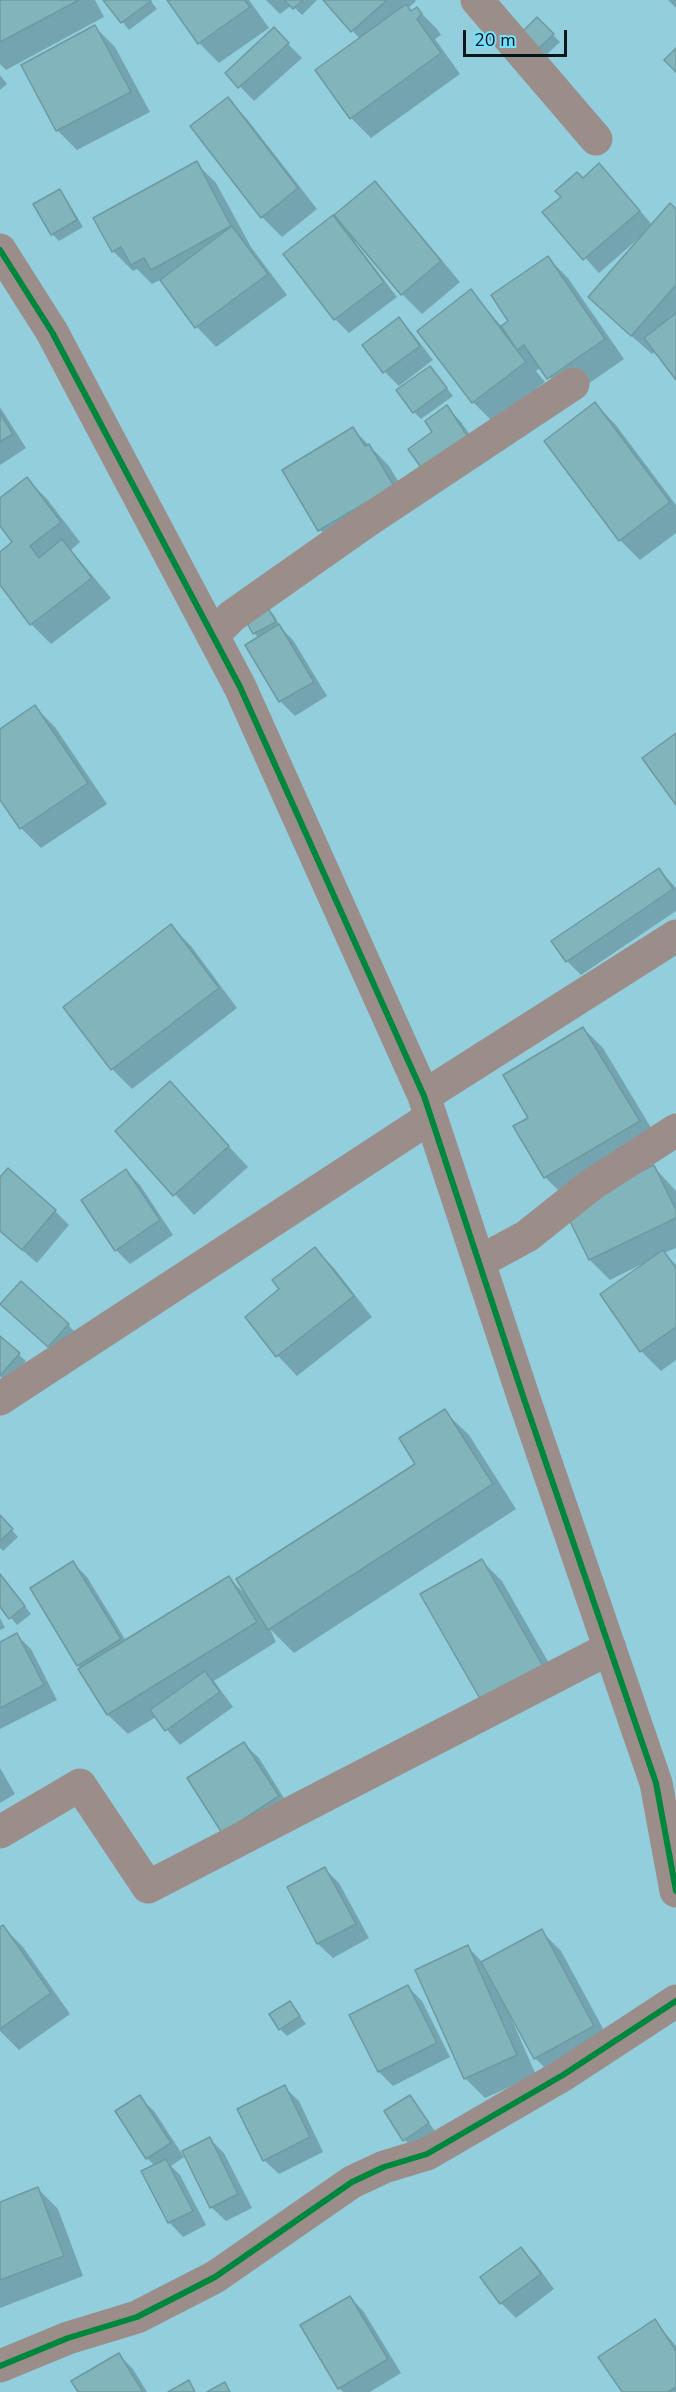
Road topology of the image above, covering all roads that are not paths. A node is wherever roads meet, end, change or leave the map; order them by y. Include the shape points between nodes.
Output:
1 (477, 0) edge
2 (596, 139) dead end
3 (0, 250) edge
4 (573, 384) dead end
5 (213, 634) junction
6 (676, 936) edge
7 (428, 1107) junction
8 (676, 1130) edge
9 (479, 1262) junction
10 (0, 1399) edge
11 (610, 1648) junction
12 (0, 1832) edge
13 (676, 1891) edge
14 (676, 2001) edge
15 (0, 2366) edge

1 - 2 street
3 - 5 street via 52,332
4 - 5 street via 368,521 232,616
5 - 7 street
6 - 7 street
7 - 9 street
7 - 10 street
8 - 9 street via 591,1185 527,1236
9 - 11 street
11 - 12 street via 148,1887 80,1785
11 - 13 street via 656,1783
14 - 15 street via 563,2075 427,2154 352,2182 215,2277 137,2317 68,2338

